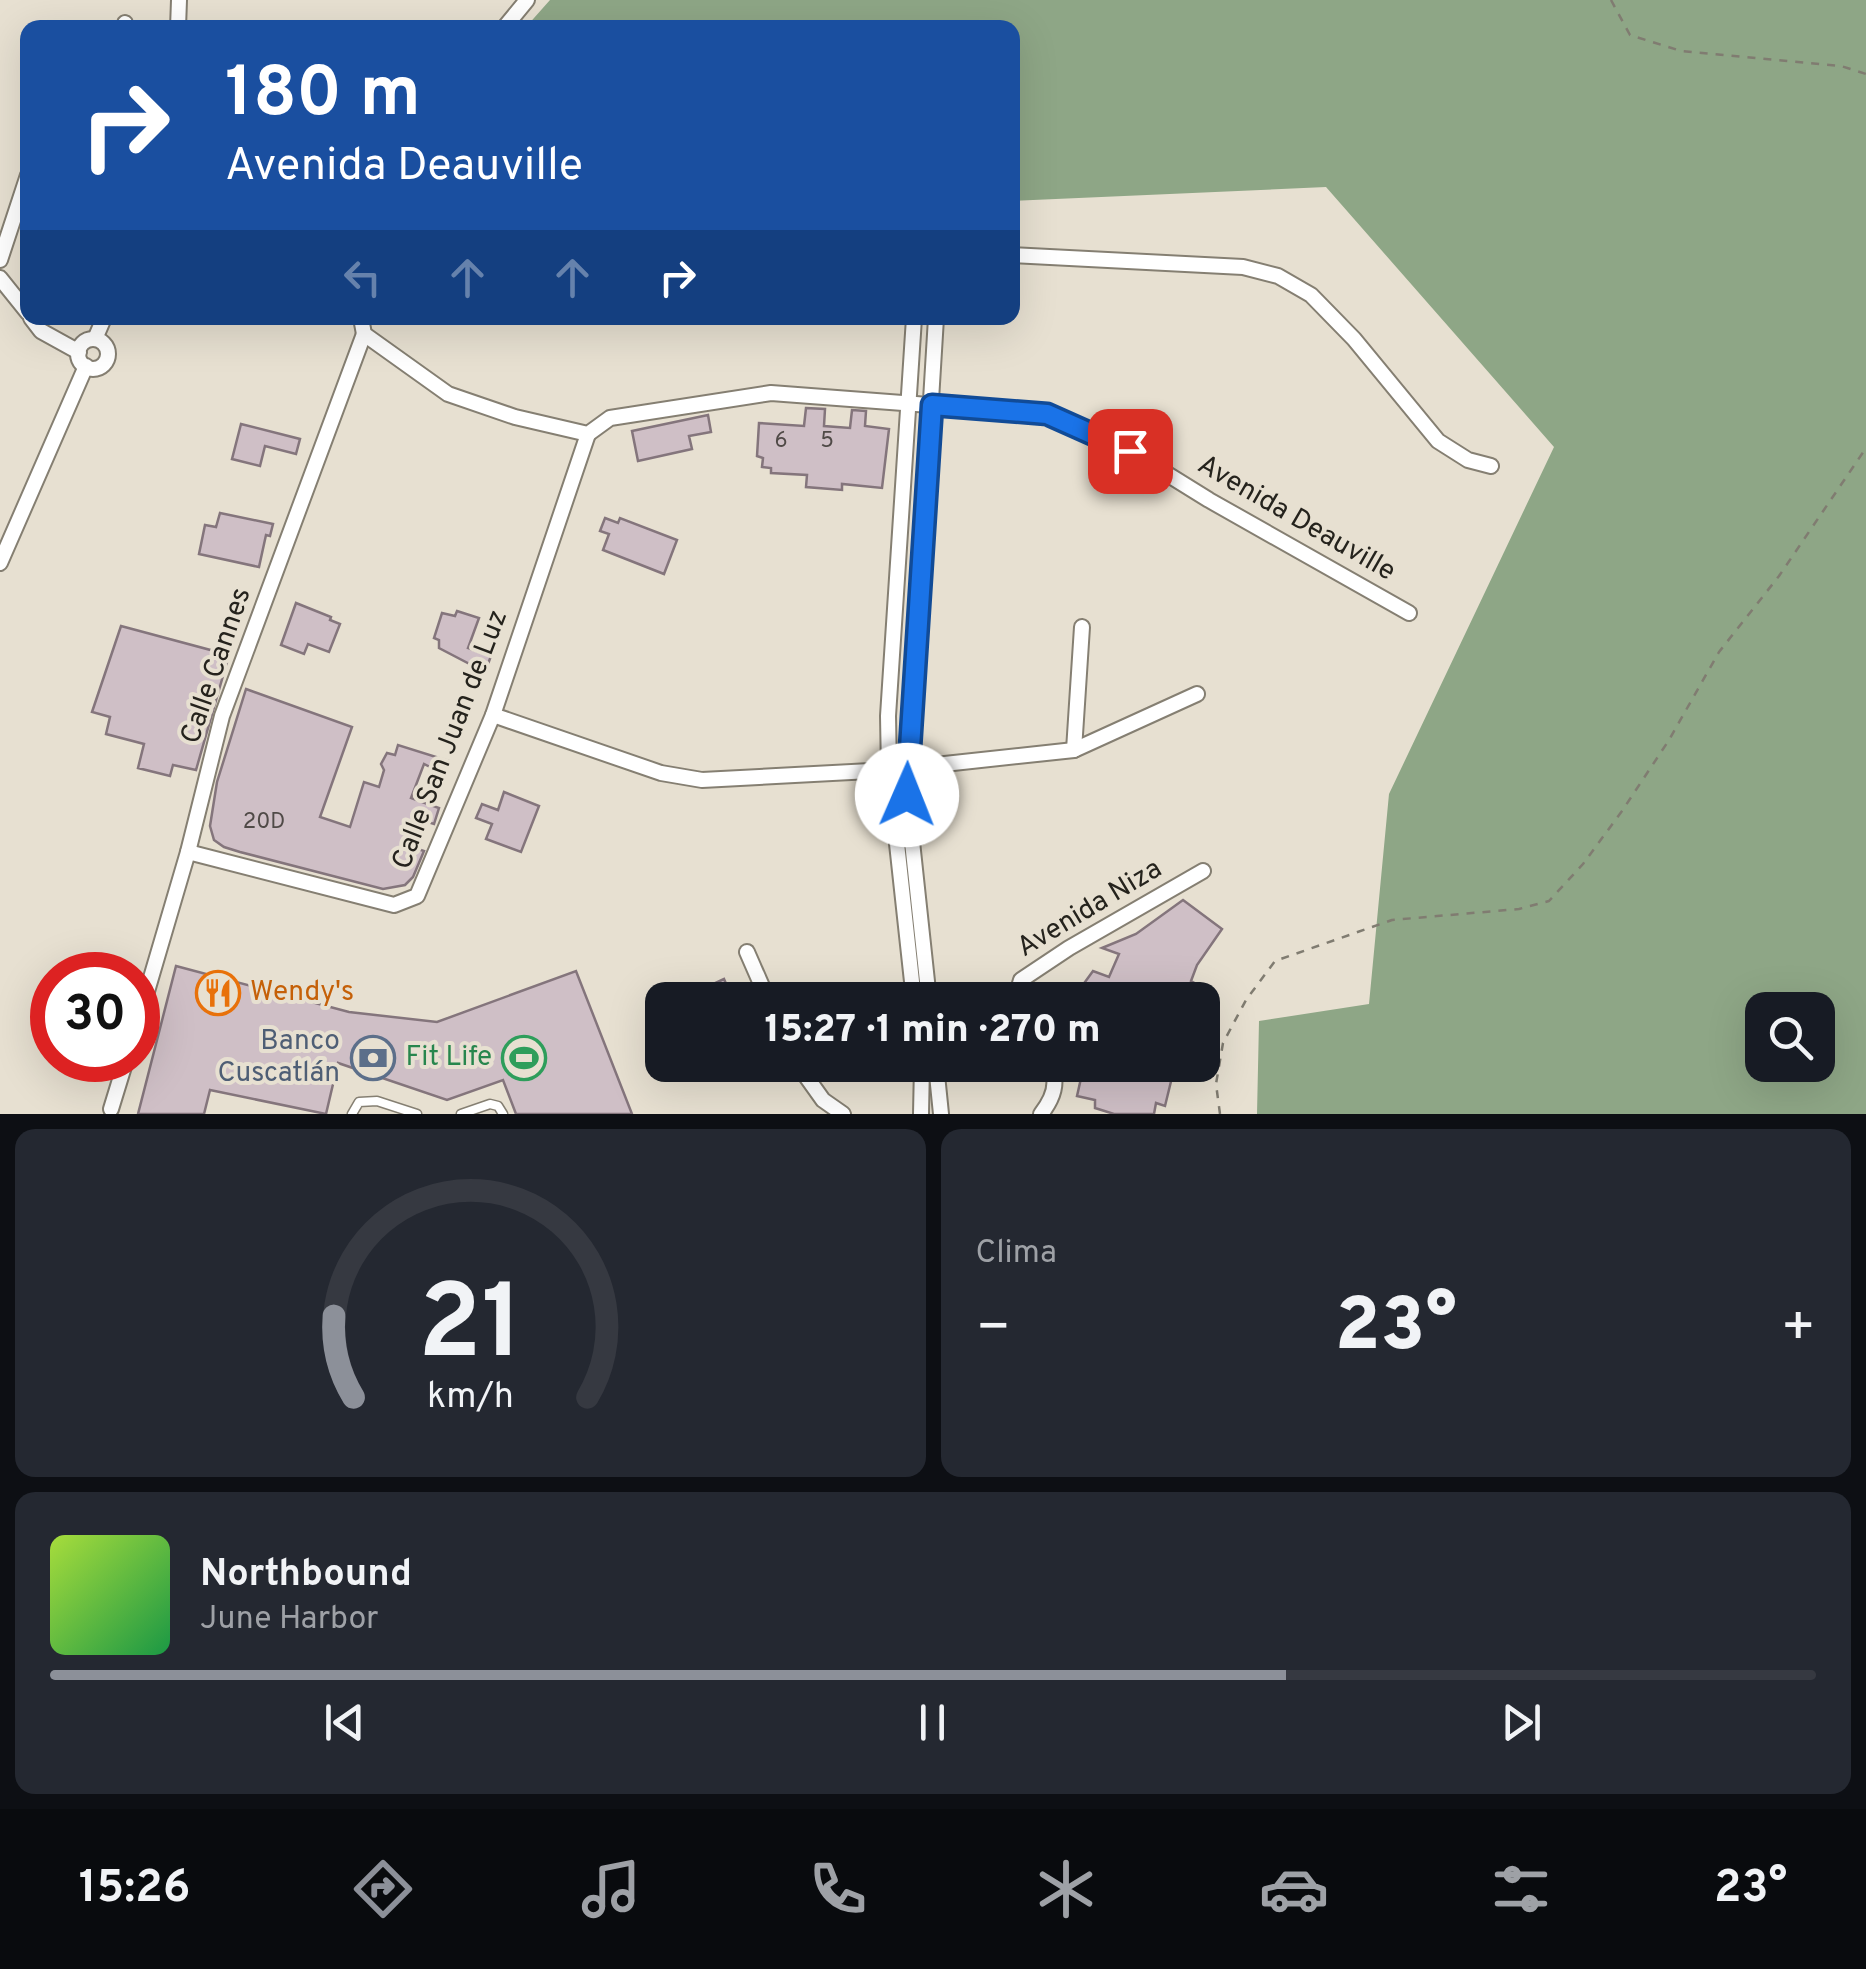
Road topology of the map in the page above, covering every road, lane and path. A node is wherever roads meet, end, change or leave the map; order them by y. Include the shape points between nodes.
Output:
1 (527, 0) edge
2 (1611, 0) edge
3 (511, 20) edge
4 (1866, 74) edge
5 (20, 199) edge
6 (1020, 256) edge
7 (0, 260) edge
8 (0, 278) edge
9 (20, 304) edge
10 (36, 325) edge
11 (101, 325) edge
12 (362, 325) edge
13 (914, 325) edge
14 (936, 325) edge
15 (364, 334) junction
16 (95, 339) junction
17 (79, 352) junction
18 (86, 366) junction
19 (909, 403) junction
20 (932, 405) junction
21 (588, 434) junction
22 (1866, 448) edge
23 (1491, 466) dead end
24 (0, 563) edge
25 (1409, 613) dead end
26 (1082, 627) dead end
27 (1197, 694) dead end
28 (493, 715) junction
29 (1074, 750) junction
30 (908, 768) junction
31 (888, 770) junction
32 (188, 852) junction
33 (1203, 871) dead end
34 (159, 952) edge
35 (748, 952) dead end
36 (760, 982) edge
37 (912, 982) edge
38 (927, 982) edge
39 (1020, 982) edge
40 (119, 1082) edge
41 (810, 1082) edge
42 (921, 1082) edge
43 (939, 1082) edge
44 (1054, 1082) edge
45 (111, 1109) dead end
46 (395, 1110) edge
47 (945, 1112) edge
48 (920, 1113) edge
49 (352, 1114) edge
50 (417, 1114) edge
51 (461, 1114) edge
52 (503, 1114) edge
53 (844, 1114) edge
54 (1041, 1114) edge
55 (1220, 1114) edge

1 - 3 street
2 - 4 path via 1630,36 1680,51
5 - 7 street
6 - 23 street via 1243,267 1278,276 1311,295 1438,441
8 - 9 street
10 - 17 street
11 - 16 street
12 - 15 street
13 - 19 street
14 - 20 street
15 - 21 street via 448,394
15 - 32 street, Calle Cannes via 222,716
16 - 17 street
16 - 18 street via 108,358 97,368
17 - 18 street
18 - 24 street
19 - 20 street, Avenida Deauville
19 - 21 street, Avenida Deauville via 772,393 610,418
19 - 31 street
20 - 25 street, Avenida Deauville via 1047,414 1088,431
20 - 30 street
21 - 28 street, Calle San Juan de Luz
22 - 55 path via 1719,652 1622,810 1550,901 1392,920 1275,961 1223,1043 1216,1084
26 - 29 street
27 - 29 street
28 - 31 street via 662,773 702,780
28 - 32 street, Calle San Juan de Luz via 417,896 394,905
29 - 30 street
30 - 31 street
30 - 38 street
31 - 37 street
32 - 34 street, Calle Cannes
33 - 39 street, Avenida Niza
35 - 36 street
40 - 45 street
41 - 53 street
42 - 48 street
43 - 47 street
44 - 54 street
46 - 49 lane via 368,1101
46 - 50 lane
47 - 48 street via 933,1106
51 - 52 lane via 490,1104

